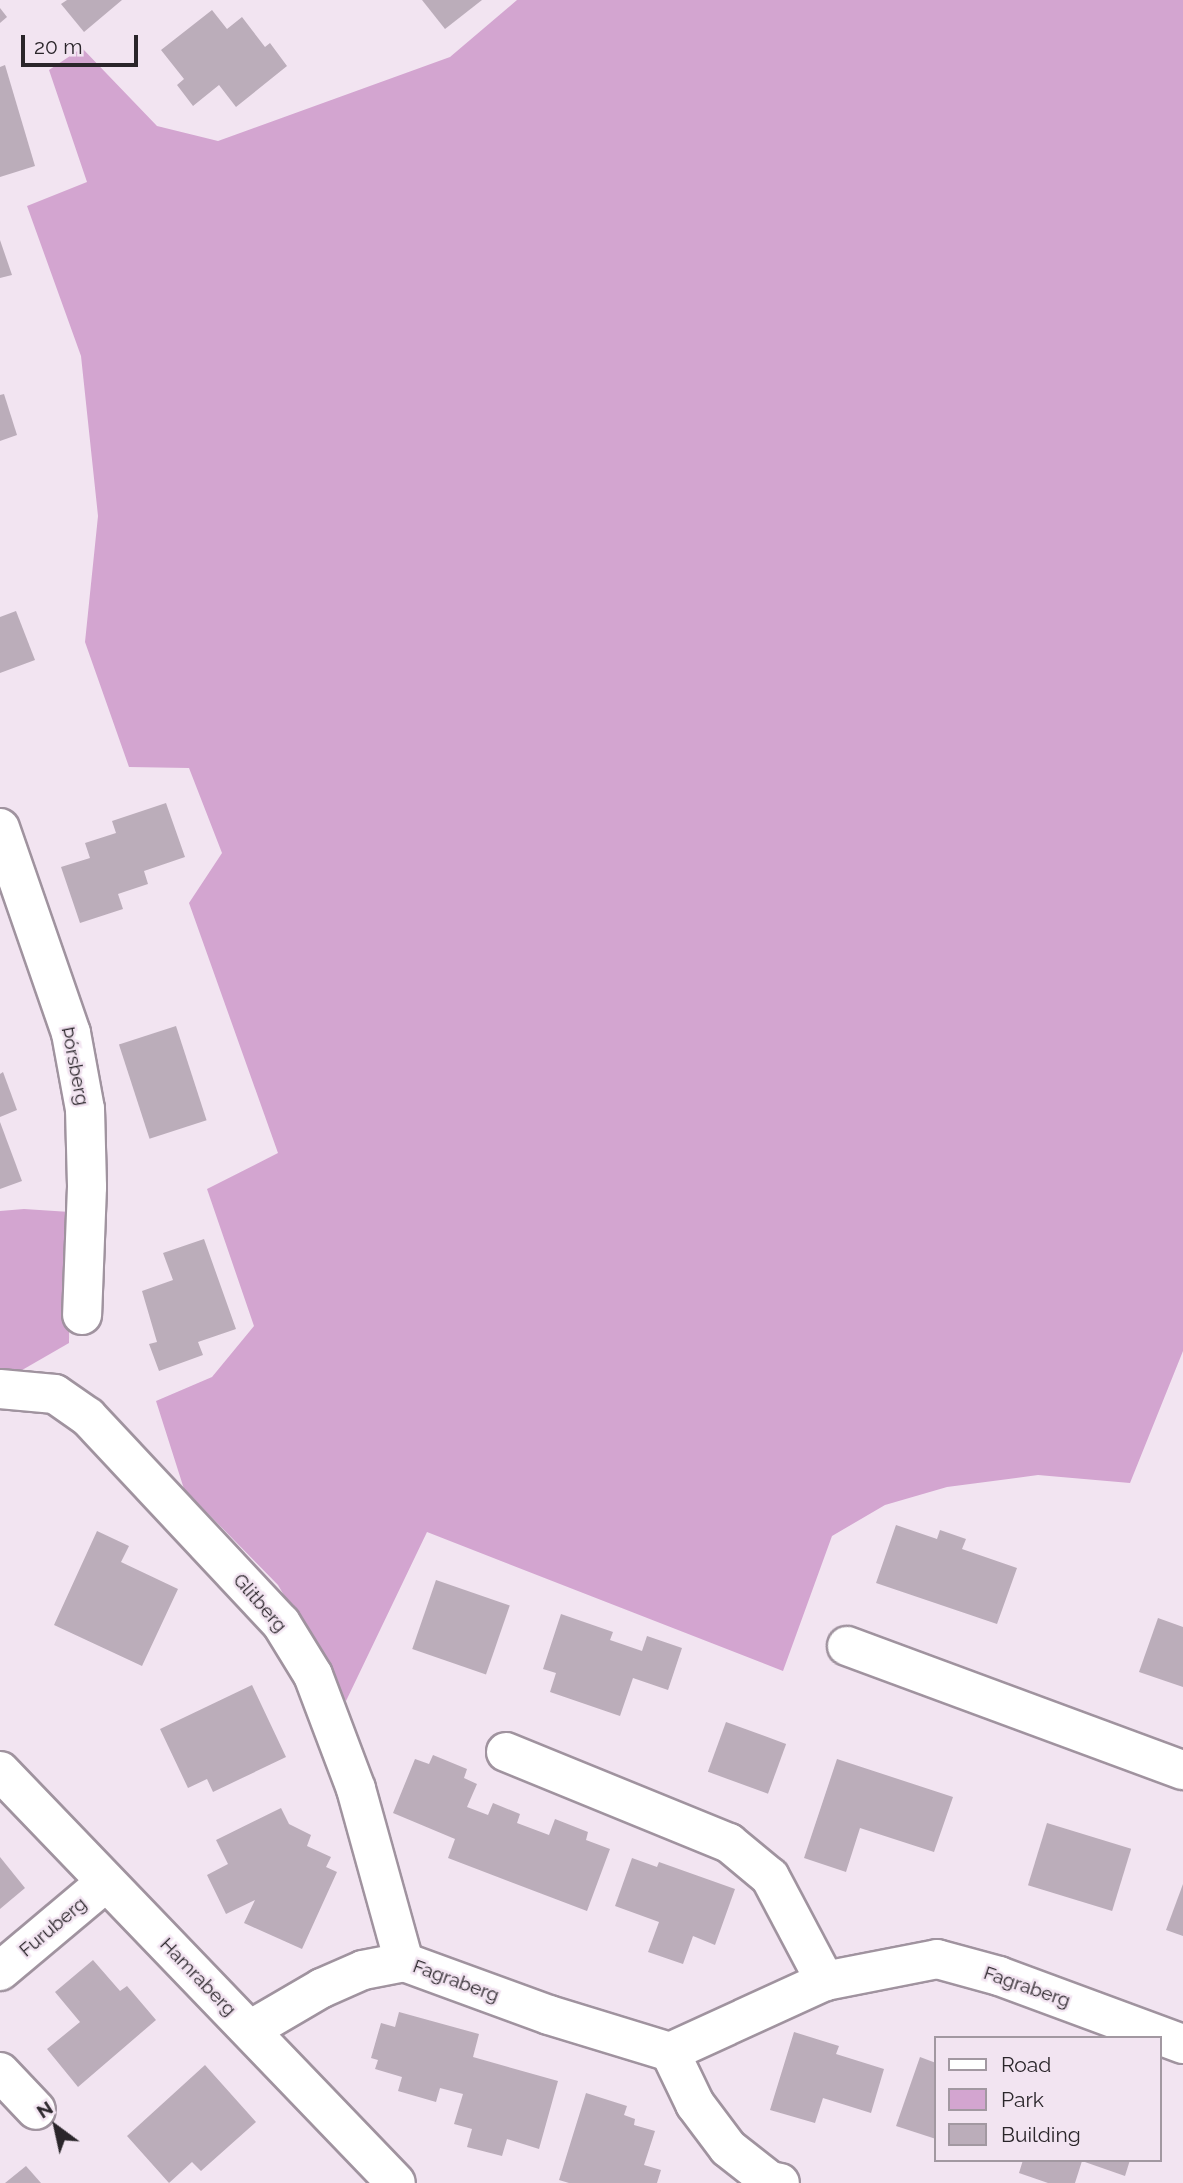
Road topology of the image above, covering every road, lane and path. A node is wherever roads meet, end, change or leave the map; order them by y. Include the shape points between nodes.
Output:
1 (0, 828) edge
2 (82, 1315) dead end
3 (0, 1390) edge
4 (847, 1646) dead end
5 (506, 1752) dead end
6 (1183, 1770) edge
7 (0, 1771) edge
8 (106, 1882) junction
9 (404, 1962) junction
10 (0, 1971) edge
11 (825, 1981) junction
12 (250, 2030) junction
13 (1161, 2036) edge
14 (1162, 2036) edge
15 (1183, 2044) edge
16 (670, 2052) junction
17 (0, 2072) edge
18 (36, 2110) dead end
19 (396, 2183) edge
20 (780, 2183) edge

1 - 2 street, Þórsberg via 71,1033 85,1109
3 - 9 street, Glitberg via 55,1394 88,1417 281,1623 313,1675 356,1789
4 - 6 street
5 - 11 street via 729,1843 770,1877
7 - 8 street, Hamraberg
8 - 10 street, Furuberg
8 - 12 street, Hamraberg
9 - 12 street, Fagraberg via 363,1970 322,1988
9 - 16 street, Fagraberg via 549,2015
11 - 13 street, Fagraberg via 937,1959 999,1976
11 - 16 street, Fagraberg
12 - 19 street, Hamraberg
14 - 15 street, Fagraberg
16 - 20 street via 695,2104 728,2148 770,2181
17 - 18 street

